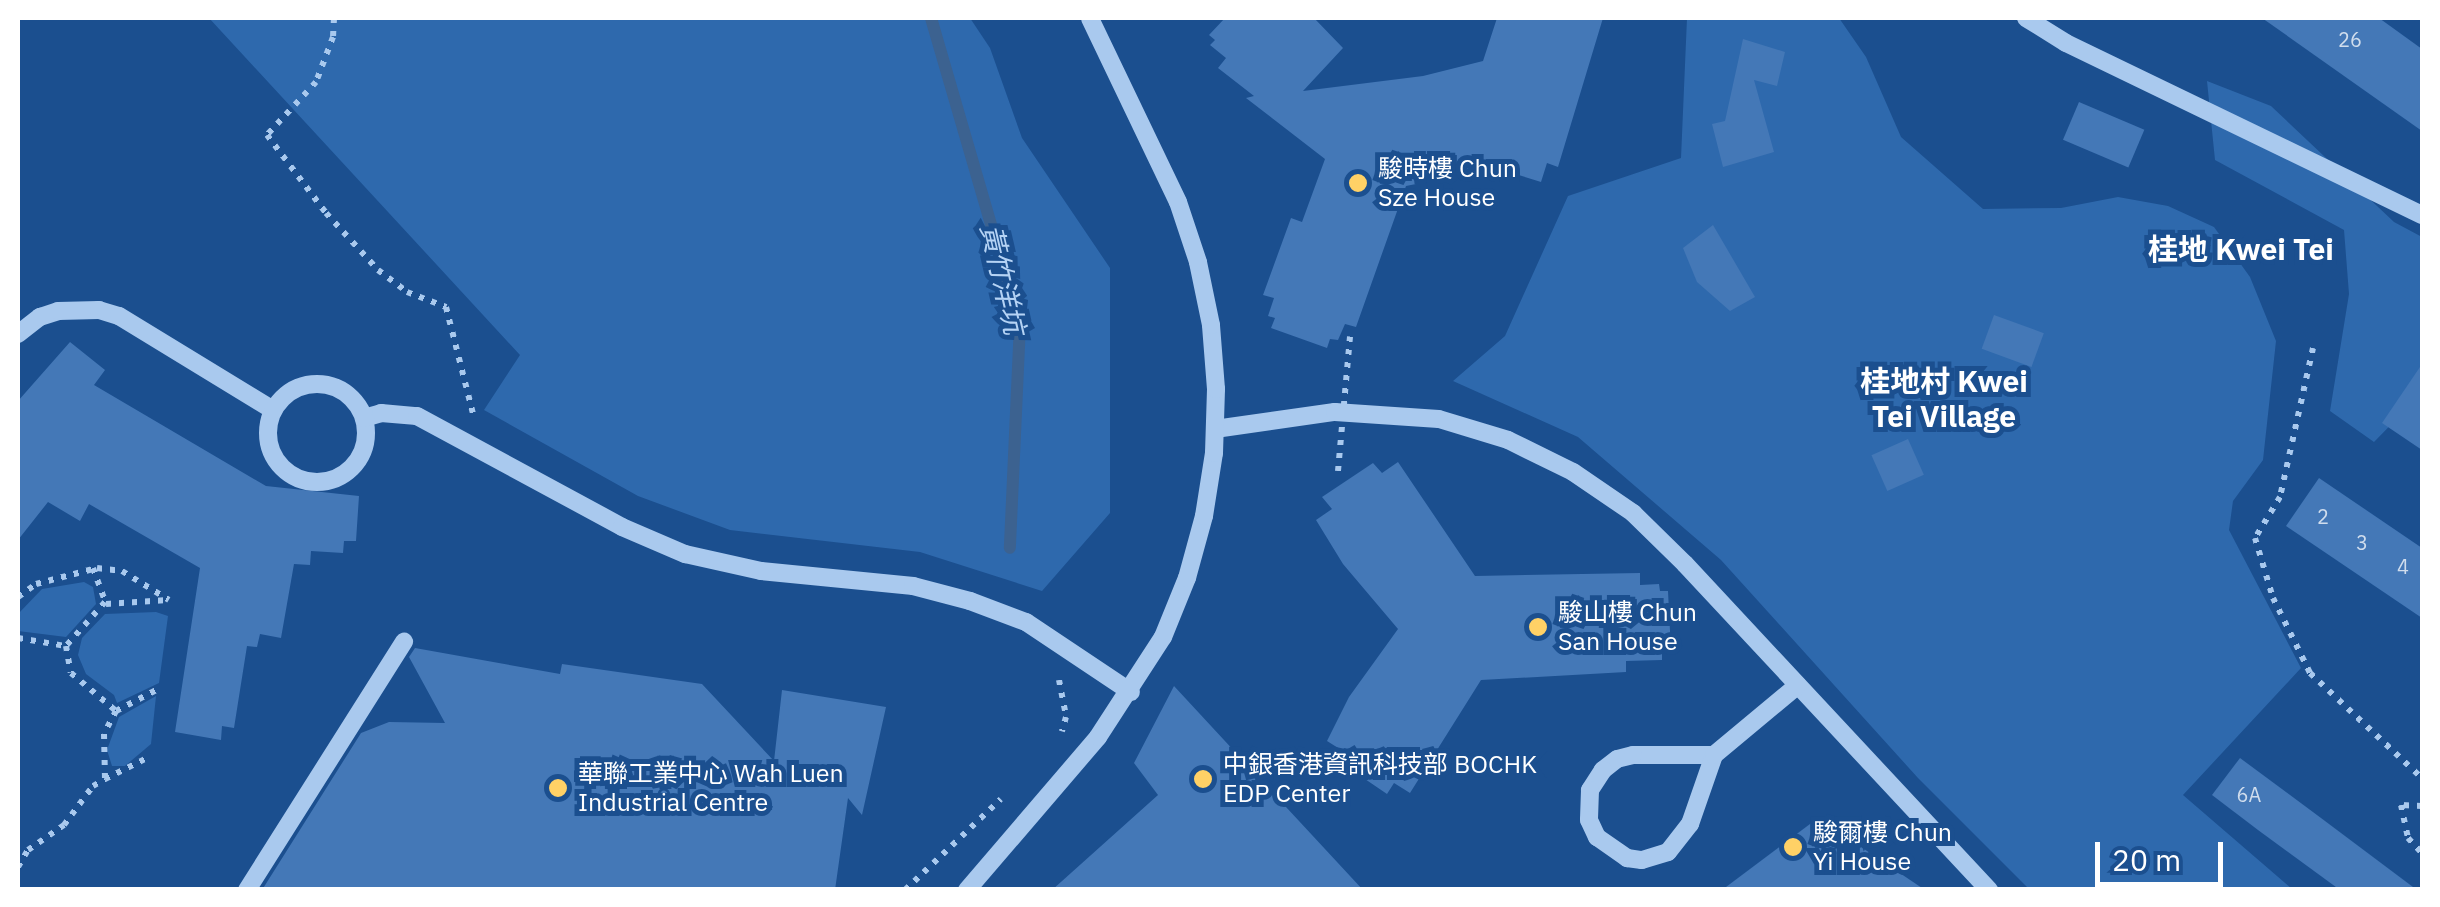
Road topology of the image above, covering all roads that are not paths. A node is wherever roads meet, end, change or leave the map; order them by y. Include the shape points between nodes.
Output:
1 (1090, 18) edge
2 (2026, 18) edge
3 (2422, 214) edge
4 (18, 334) edge
5 (274, 410) junction
6 (364, 418) junction
7 (1215, 429) junction
8 (404, 642) dead end
9 (1798, 685) junction
10 (1131, 692) junction
11 (1714, 755) junction
12 (247, 890) edge
13 (968, 890) edge
14 (1990, 890) edge

1 - 7 street via 1178,202 1198,262 1210,325
2 - 3 street
4 - 5 street via 58,311 119,316
5 - 6 street via 296,388 329,385 356,402
5 - 6 street via 268,426 274,458 314,483 356,464 364,449
6 - 10 street via 401,412 434,424 653,542 723,564 856,577 970,602 1026,622
7 - 9 street via 1335,412 1439,419 1508,440 1574,472 1633,514
7 - 10 street via 1204,516 1187,578
8 - 12 street
9 - 11 street
9 - 14 street
10 - 13 street
11 - 11 street via 1690,824 1668,852 1627,858 1597,836 1589,820 1590,790 1616,759

